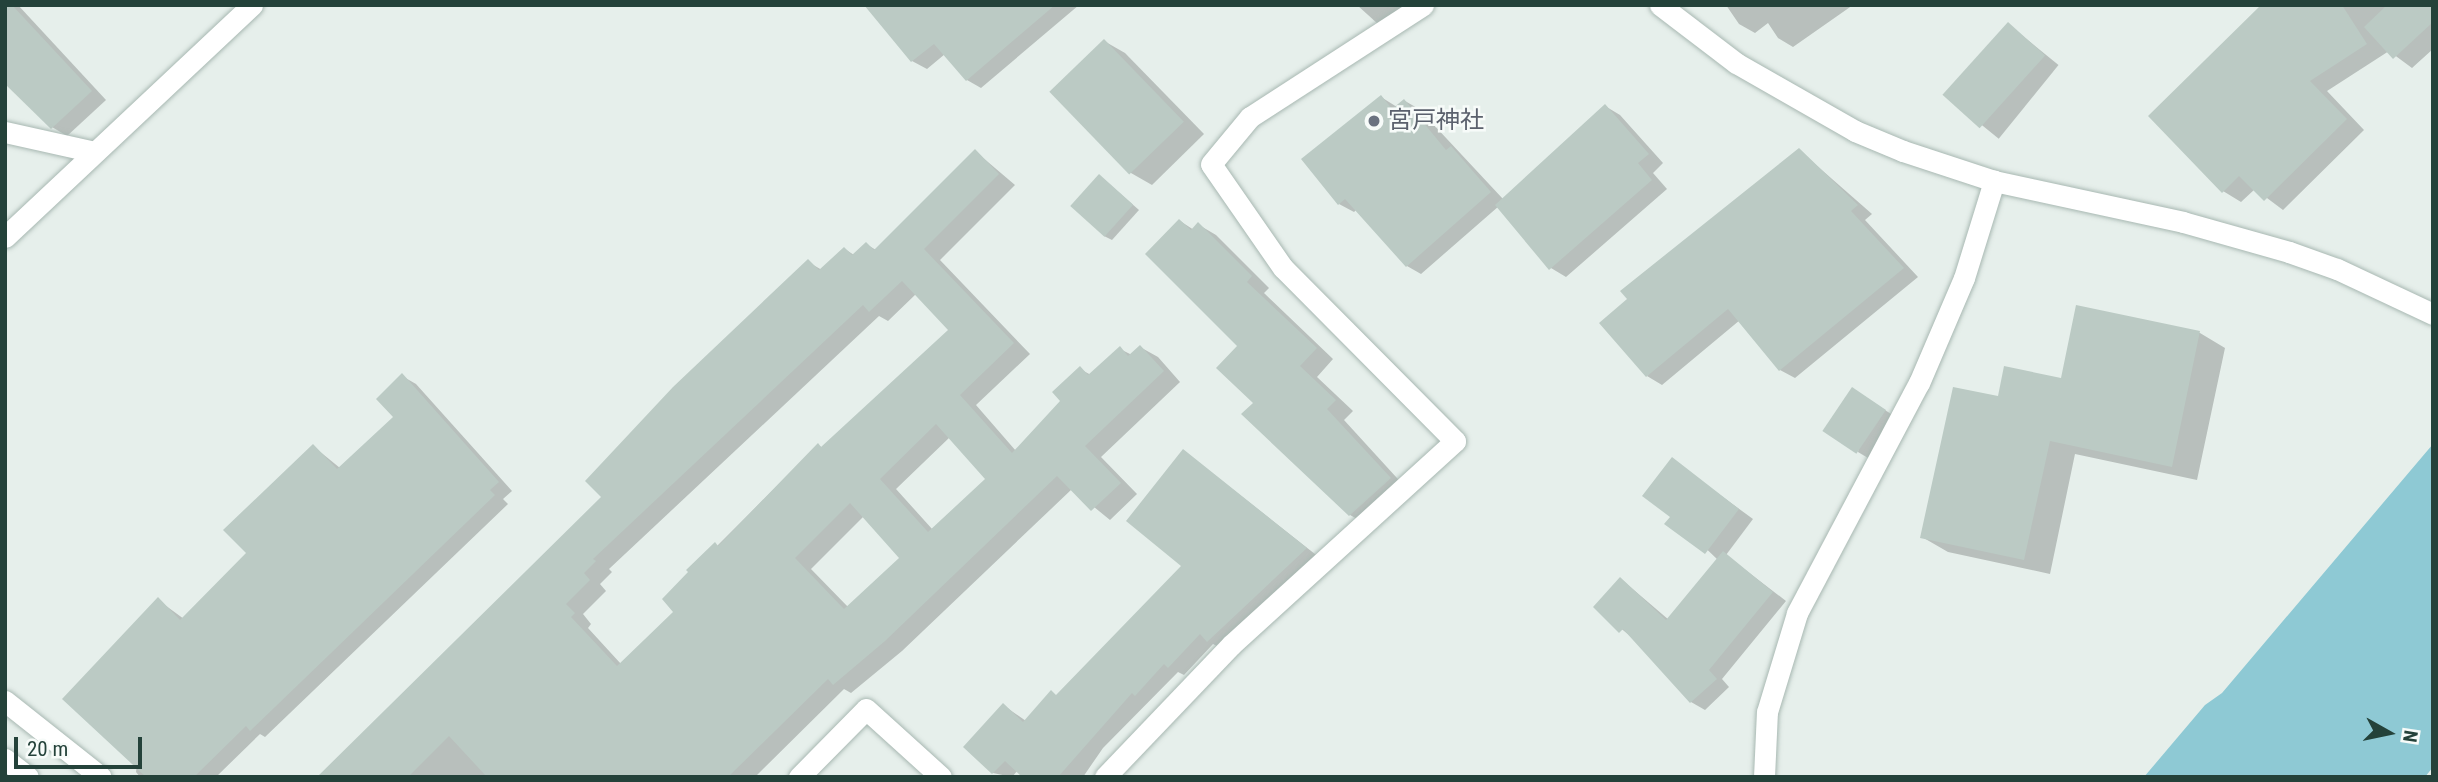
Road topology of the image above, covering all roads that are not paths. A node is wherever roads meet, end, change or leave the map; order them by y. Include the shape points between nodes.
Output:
1 (252, 5) edge
2 (1423, 5) edge
3 (1660, 5) edge
4 (5, 132) edge
5 (95, 152) junction
6 (1994, 181) junction
7 (5, 236) edge
8 (2433, 314) edge
9 (5, 701) edge
10 (5, 759) edge
11 (28, 777) edge
12 (101, 777) edge
13 (799, 777) edge
14 (941, 777) edge
15 (1105, 777) edge
16 (1764, 777) edge

1 - 5 street
2 - 15 street via 1250,117 1210,164 1283,268 1455,441 1231,645
3 - 6 street via 1736,63 1855,131
4 - 5 street
5 - 7 street
6 - 8 street via 2183,222 2289,252
6 - 16 street via 1964,278 1919,383 1797,613 1767,712
9 - 12 street
10 - 11 street
13 - 14 street via 866,709

